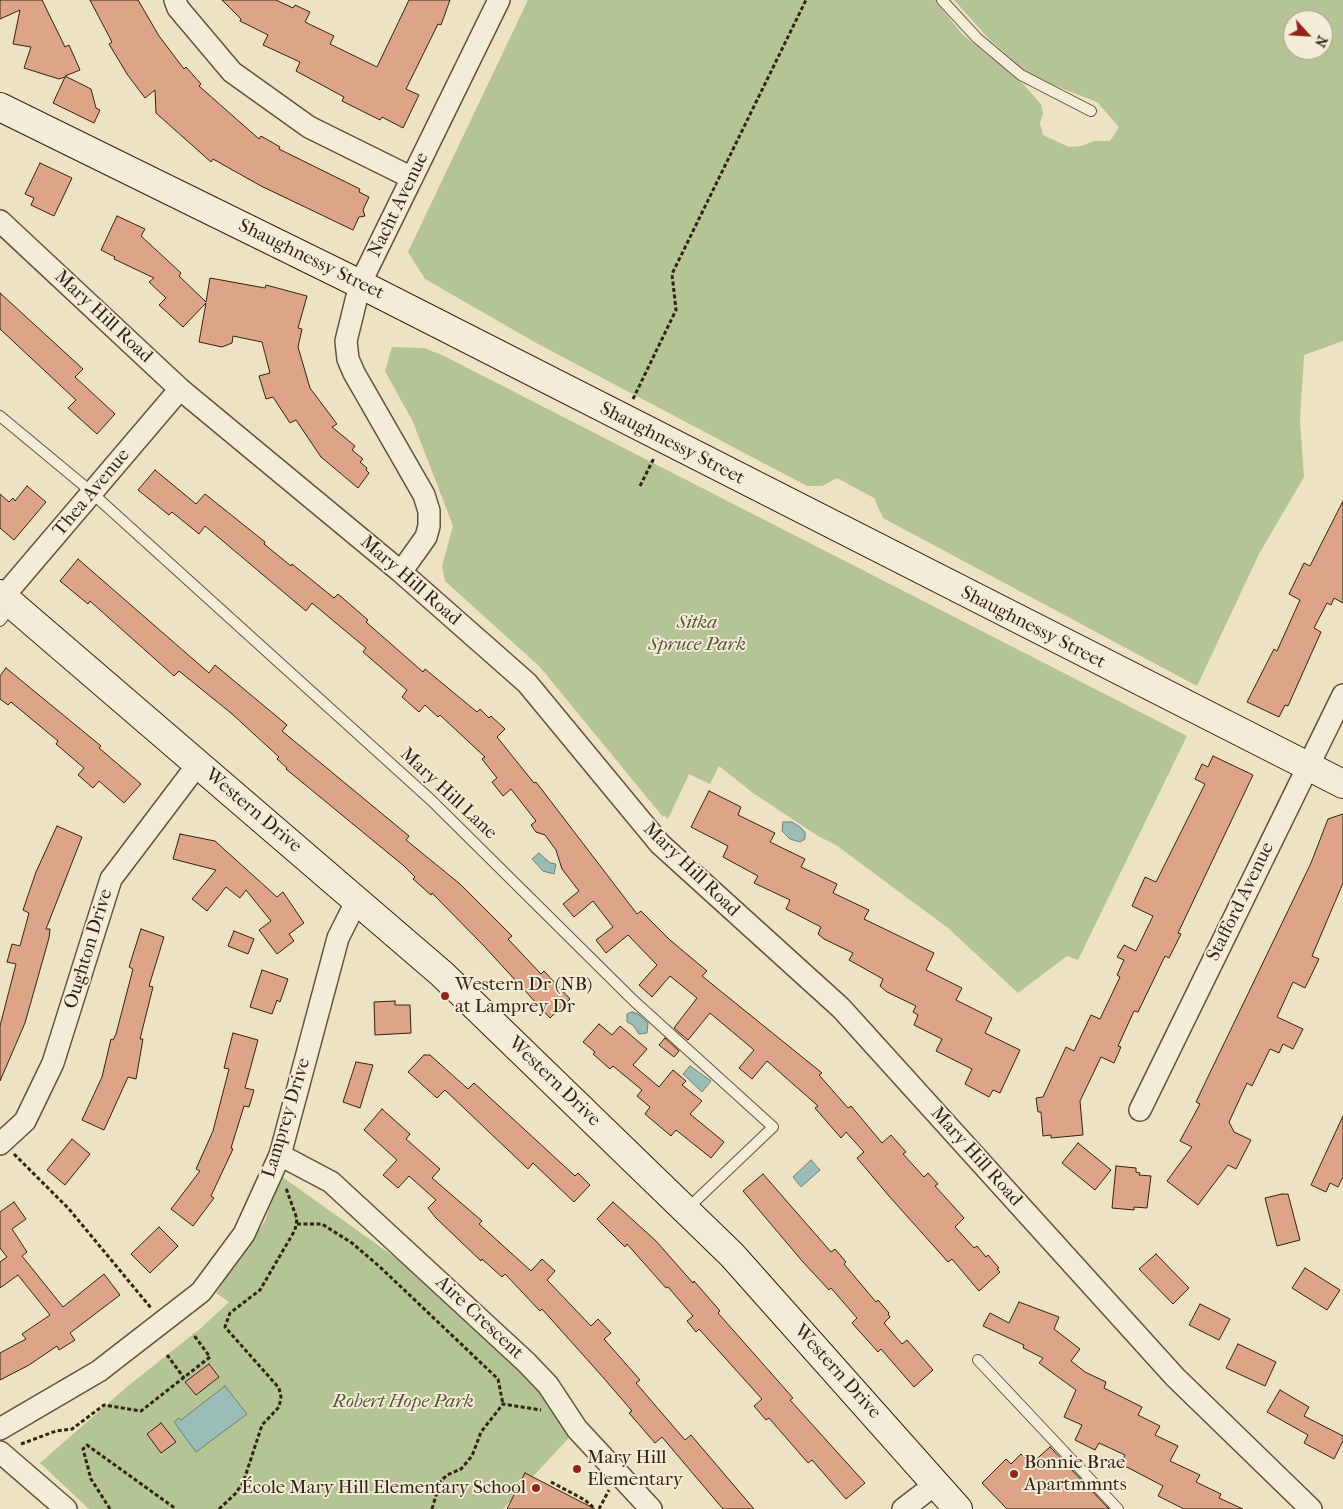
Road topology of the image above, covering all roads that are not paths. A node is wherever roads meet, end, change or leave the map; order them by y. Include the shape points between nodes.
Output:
1 (175, 0) edge
2 (499, 0) edge
3 (942, 0) edge
4 (0, 107) edge
5 (1091, 111) dead end
6 (412, 178) junction
7 (0, 221) edge
8 (360, 284) junction
9 (180, 389) junction
10 (0, 416) edge
11 (92, 494) junction
12 (401, 572) junction
13 (4, 604) edge
14 (1343, 695) edge
15 (198, 764) junction
16 (1308, 768) junction
17 (1343, 784) edge
18 (357, 900) junction
19 (1140, 1110) dead end
20 (1, 1143) edge
21 (280, 1155) junction
22 (686, 1210) junction
23 (978, 1360) dead end
24 (0, 1428) edge
25 (0, 1452) edge
26 (937, 1483) junction
27 (66, 1509) edge
28 (651, 1509) edge
29 (903, 1509) edge
30 (958, 1509) edge
31 (1118, 1509) edge
32 (1311, 1509) edge

1 - 6 street via 178,8 232,72 309,127
2 - 6 street, Nacht Avenue
3 - 5 lane via 976,38 1021,76
4 - 8 main road, Shaughnessy Street
6 - 8 street, Nacht Avenue
7 - 9 street, Mary Hill Road
8 - 12 street, Nacht Avenue via 346,341 348,359 424,495 429,511 426,537
8 - 16 main road, Shaughnessy Street
9 - 11 street, Thea Avenue
9 - 12 street, Mary Hill Road
10 - 11 lane, Mary Hill Lane
11 - 13 street, Thea Avenue
11 - 22 lane, Mary Hill Lane via 431,800 634,1001 773,1127
12 - 32 street, Mary Hill Road via 527,682 660,844 841,1008 1175,1376
13 - 15 main road, Western Drive
14 - 16 street, Stafford Avenue
15 - 18 main road, Western Drive
15 - 20 street, Oughton Drive via 111,879 53,1063 26,1121
16 - 17 main road, Shaughnessy Street
16 - 19 street, Stafford Avenue
18 - 21 street, Lamprey Drive via 338,938
18 - 22 main road, Western Drive via 442,974
21 - 24 street, Lamprey Drive via 244,1234 201,1292 99,1371
21 - 28 street, Aire Crescent via 331,1182 526,1362 548,1385 577,1430
22 - 26 main road, Western Drive via 732,1255
23 - 31 lane
25 - 27 street
26 - 29 street
26 - 30 main road, Western Drive

